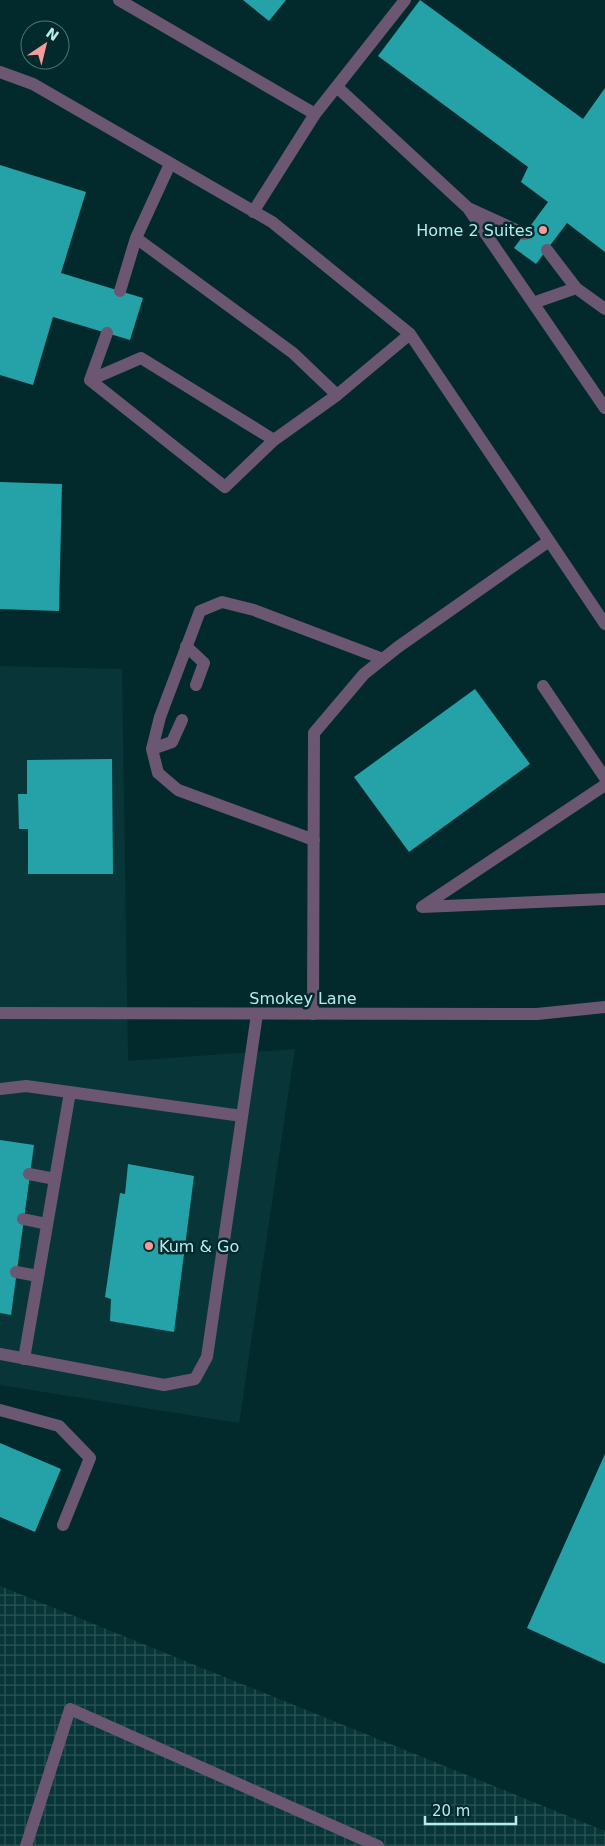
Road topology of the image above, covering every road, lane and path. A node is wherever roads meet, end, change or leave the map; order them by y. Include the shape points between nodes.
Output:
1 (119, 0) edge
2 (405, 0) edge
3 (0, 72) edge
4 (337, 87) junction
5 (315, 114) junction
6 (170, 164) junction
7 (468, 208) junction
8 (254, 212) junction
9 (525, 234) dead end
10 (136, 238) junction
11 (547, 250) dead end
12 (576, 288) junction
13 (120, 291) dead end
14 (533, 303) junction
15 (605, 309) edge
16 (107, 333) dead end
17 (410, 334) junction
18 (90, 380) junction
19 (337, 395) junction
20 (605, 408) edge
21 (274, 440) junction
22 (549, 541) junction
23 (601, 608) edge
24 (605, 624) edge
25 (186, 646) junction
26 (383, 659) junction
27 (196, 685) dead end
28 (543, 686) dead end
29 (182, 720) dead end
30 (152, 749) junction
31 (605, 778) edge
32 (605, 785) edge
33 (314, 840) junction
34 (605, 899) edge
35 (605, 1007) edge
36 (0, 1013) edge
37 (257, 1014) junction
38 (313, 1014) junction
39 (0, 1089) edge
40 (70, 1092) junction
41 (242, 1116) junction
42 (29, 1174) dead end
43 (55, 1178) junction
44 (23, 1219) dead end
45 (47, 1224) junction
46 (16, 1272) dead end
47 (38, 1276) junction
48 (0, 1354) edge
49 (24, 1359) junction
50 (0, 1410) edge
51 (63, 1525) dead end
52 (26, 1846) edge
53 (378, 1846) edge

1 - 5 street
2 - 4 street
3 - 6 street via 33,84
4 - 5 street
4 - 7 street
5 - 8 street
6 - 8 street
6 - 10 street
7 - 9 street
7 - 14 street
8 - 17 street via 272,222
10 - 13 street
10 - 19 street via 293,353
11 - 12 street
12 - 14 street
12 - 15 street
14 - 20 street
16 - 18 street
17 - 19 street
17 - 22 street
18 - 21 street via 141,358
18 - 21 street via 225,487
19 - 21 street
22 - 23 street
22 - 26 street
23 - 24 street
25 - 26 street via 200,611 222,602 254,610
25 - 27 street via 204,663
25 - 30 street
26 - 33 street via 364,674 314,733
28 - 31 street
29 - 30 street via 172,742
30 - 33 street via 158,773 178,790
32 - 34 street via 422,907
33 - 38 street
35 - 38 street, Smokey Lane via 537,1014
36 - 37 street, Smokey Lane
37 - 38 street, Smokey Lane
37 - 41 street
39 - 40 street via 26,1086
40 - 41 street
40 - 43 street
41 - 49 street via 207,1357 195,1379 164,1385
42 - 43 street
43 - 45 street
44 - 45 street
45 - 47 street
46 - 47 street
47 - 49 street
48 - 49 street
50 - 51 street via 59,1426 90,1458
52 - 53 street via 70,1709

